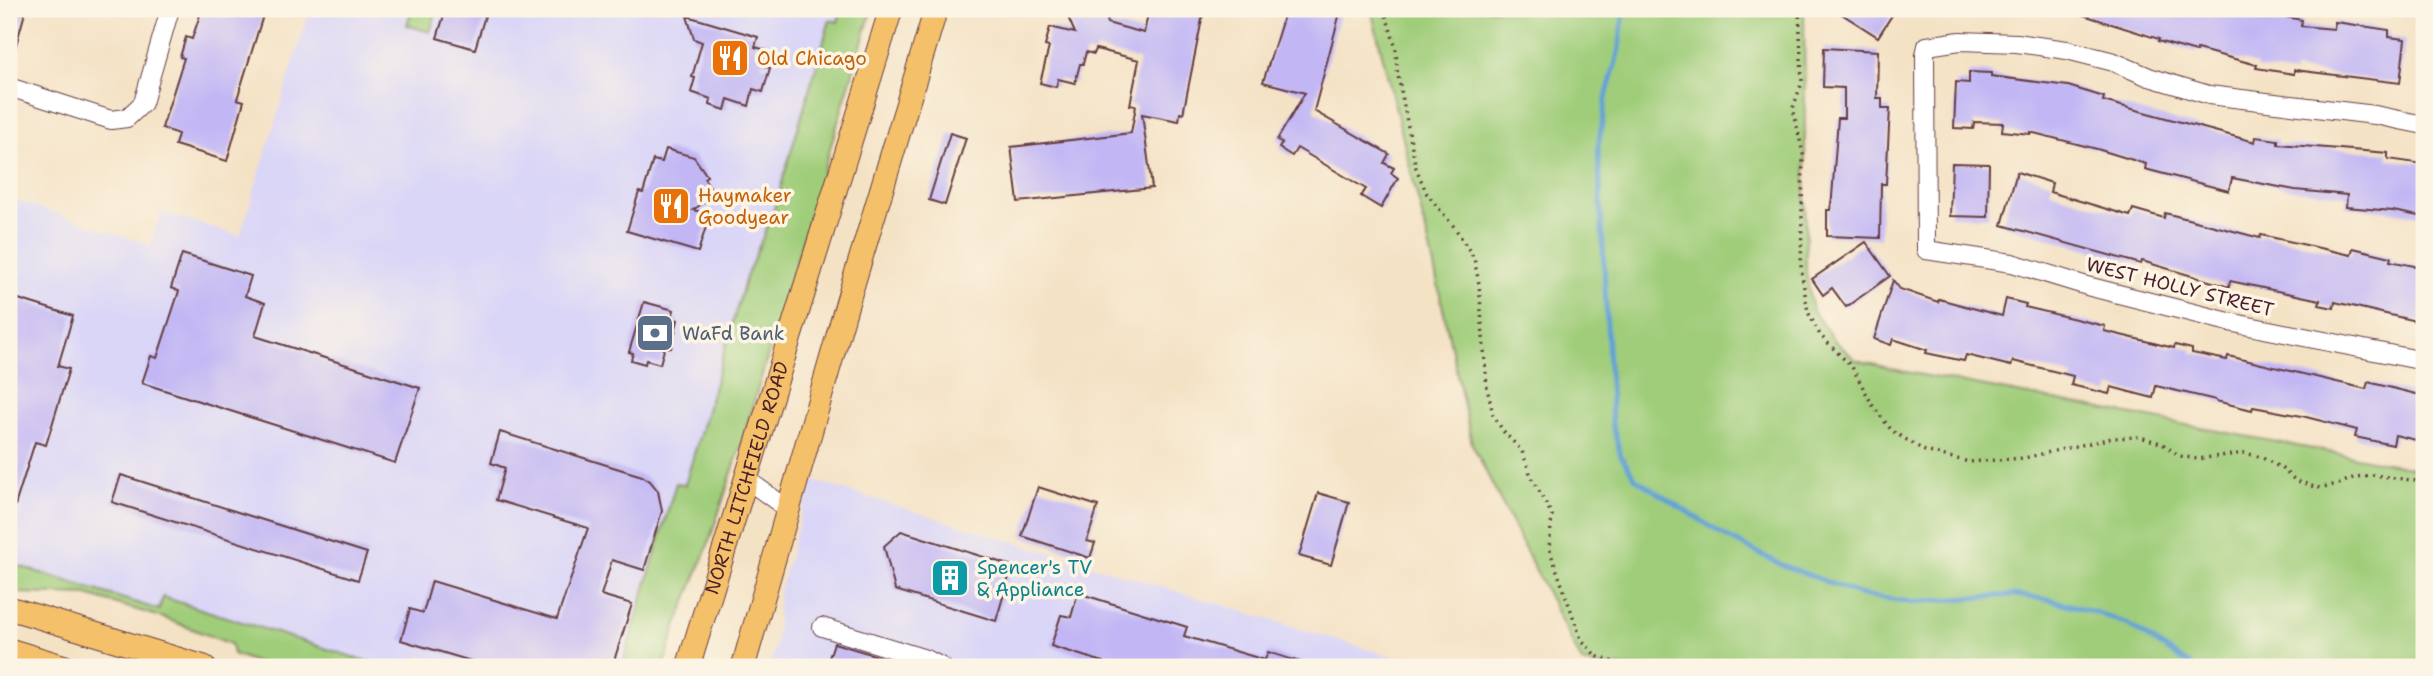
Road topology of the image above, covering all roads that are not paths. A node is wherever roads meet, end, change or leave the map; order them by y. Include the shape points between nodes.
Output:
1 (170, 9) edge
2 (891, 9) edge
3 (936, 9) edge
4 (9, 87) edge
5 (2424, 125) edge
6 (2424, 361) edge
7 (746, 479) junction
8 (789, 510) junction
9 (9, 608) edge
10 (822, 627) dead end
11 (9, 650) edge
12 (940, 666) edge
13 (65, 667) edge
14 (204, 667) edge
15 (688, 667) edge
16 (743, 667) edge

1 - 4 street via 143,103 127,118 111,120
2 - 7 main road, NORTH LITCHFIELD ROAD
3 - 8 main road
5 - 6 street, WEST HOLLY STREET via 2209,95 2067,50 1960,41 1927,46 1925,55 1926,250 2012,263 2217,319
7 - 8 street
7 - 15 main road, NORTH LITCHFIELD ROAD
8 - 16 main road
9 - 14 main road
10 - 12 street
11 - 13 main road

